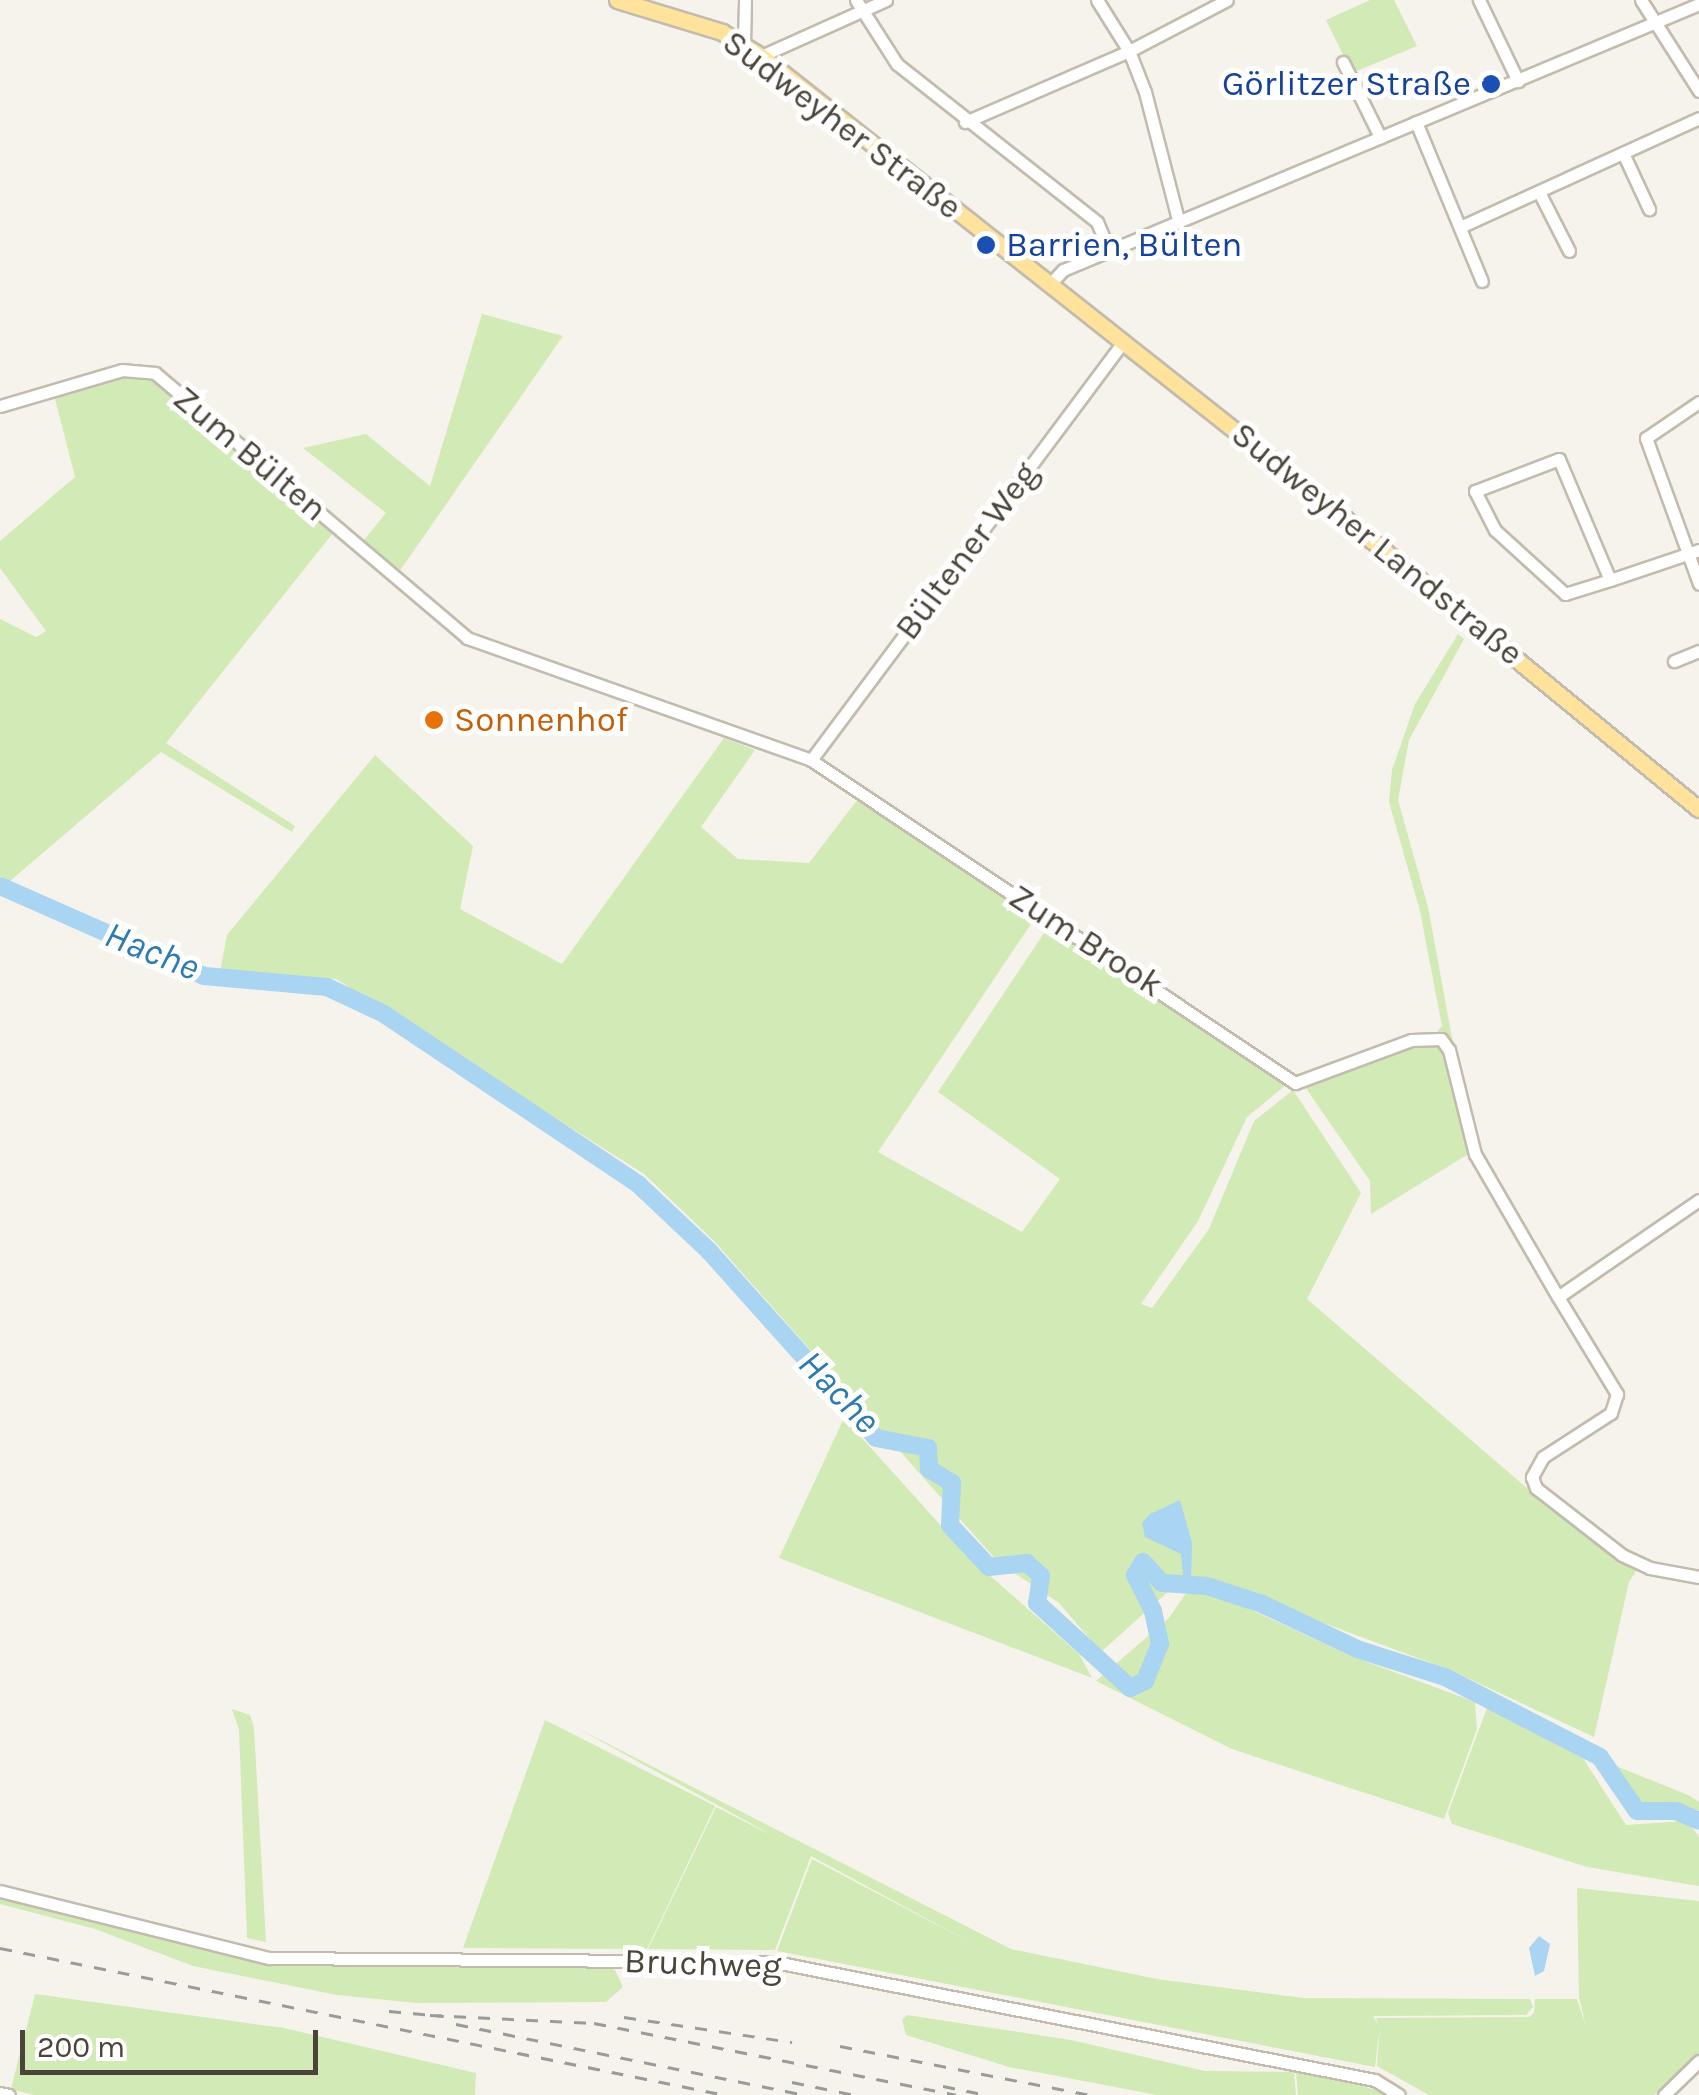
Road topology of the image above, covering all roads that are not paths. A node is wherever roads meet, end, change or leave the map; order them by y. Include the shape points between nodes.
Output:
1 (617, 0) edge
2 (746, 0) edge
3 (886, 0) edge
4 (1096, 0) edge
5 (1227, 0) edge
6 (1479, 0) edge
7 (1641, 0) edge
8 (1699, 4) edge
9 (858, 6) edge
10 (1658, 22) junction
11 (744, 44) junction
12 (1130, 51) junction
13 (761, 56) junction
14 (1344, 62) dead end
15 (1518, 81) junction
16 (1699, 92) edge
17 (1699, 118) edge
18 (965, 122) junction
19 (1416, 122) junction
20 (1380, 137) junction
21 (1623, 153) junction
22 (1539, 192) junction
23 (1649, 209) dead end
24 (1180, 223) junction
25 (1460, 227) junction
26 (1569, 251) dead end
27 (1110, 252) junction
28 (1482, 281) dead end
29 (1050, 284) junction
30 (1122, 342) junction
31 (1699, 402) edge
32 (0, 406) edge
33 (1694, 552) edge
34 (1610, 580) junction
35 (1699, 584) edge
36 (467, 638) joint
37 (1699, 651) edge
38 (1674, 661) dead end
39 (811, 760) junction
40 (1699, 808) edge
41 (1699, 1200) edge
42 (1558, 1297) junction
43 (1699, 1577) edge
44 (0, 1891) edge
45 (1699, 2061) edge
46 (0, 2092) edge
47 (9, 2095) edge
48 (1399, 2095) edge
49 (1664, 2095) edge

1 - 11 main road, Sudweyher Straße
2 - 11 street
3 - 9 street
4 - 12 street
5 - 12 street
6 - 15 street
7 - 10 street
8 - 10 street
9 - 13 street
9 - 18 street via 897,64
10 - 15 street
10 - 16 street
11 - 13 main road, Sudweyher Straße
12 - 18 street
12 - 24 street
13 - 29 main road, Sudweyher Straße
14 - 20 street
15 - 19 street
17 - 21 street
18 - 27 street via 1096,222
19 - 20 street
19 - 25 street
20 - 24 street
21 - 22 street
21 - 23 street
22 - 25 street
22 - 26 street
24 - 27 street
25 - 28 street
27 - 29 street via 1062,270
29 - 30 main road, Sudweyher Landstraße
30 - 39 street, Bültener Weg
30 - 40 main road, Sudweyher Landstraße
31 - 33 street via 1646,438
32 - 36 street, Zum Bülten via 122,370 156,373
33 - 34 street
33 - 35 street
34 - 34 street via 1565,594 1495,530 1475,490 1559,458
36 - 39 street, Zum Brook
37 - 38 street
39 - 42 street, Zum Brook via 1296,1083 1411,1040 1441,1040 1450,1050 1475,1154
41 - 42 street
42 - 43 street, Zum Brook via 1617,1394 1611,1413 1543,1457 1532,1477 1536,1488 1622,1555
44 - 48 street, Bruchweg via 269,1958 775,1962 1375,2080
45 - 49 street
46 - 47 street

